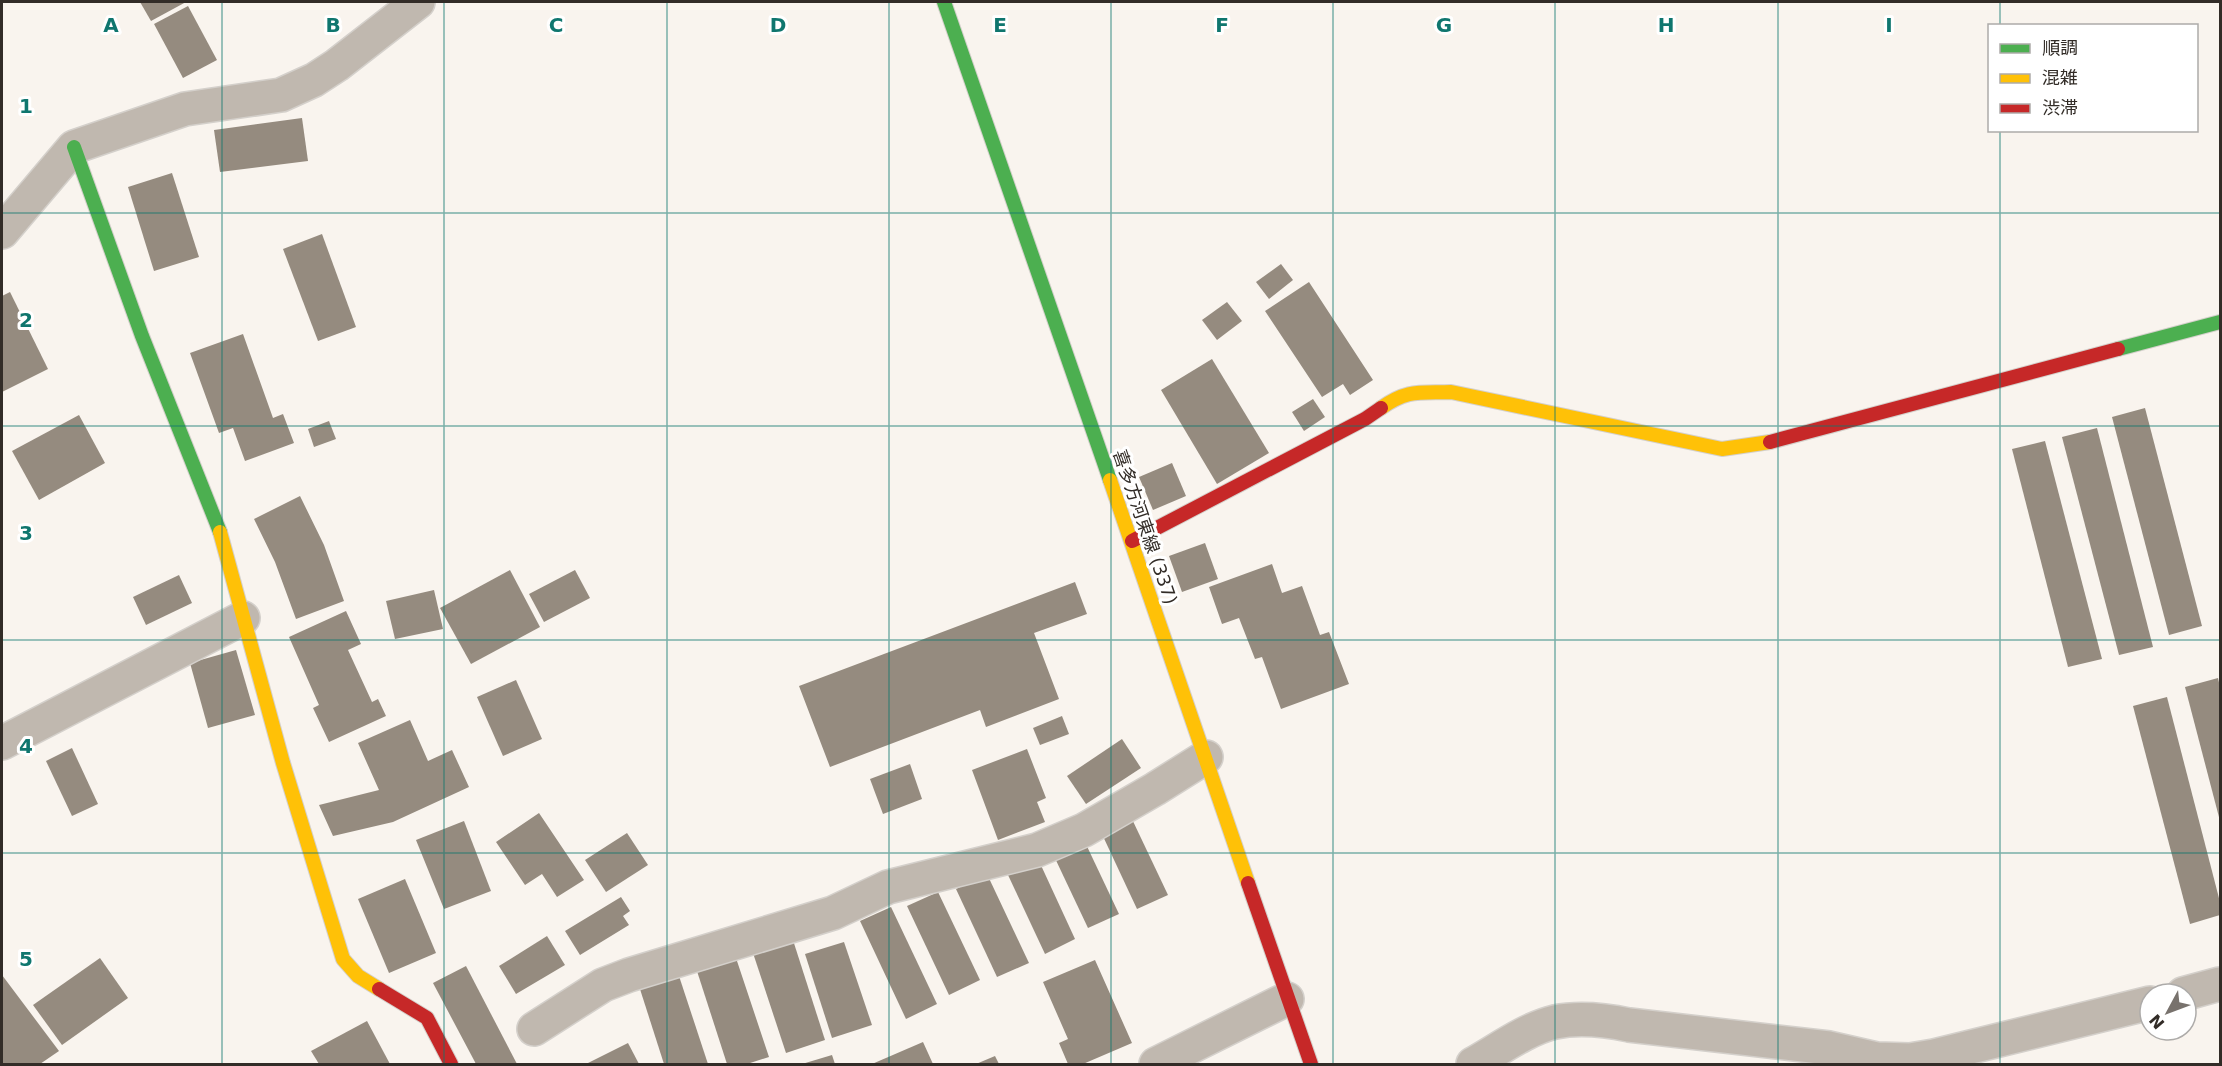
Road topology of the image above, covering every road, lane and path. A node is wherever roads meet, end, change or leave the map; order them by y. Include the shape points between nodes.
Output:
1 (418, 2) edge
2 (944, 2) edge
3 (74, 147) junction
4 (2, 232) edge
5 (2220, 322) edge
6 (1132, 542) junction
7 (243, 618) junction
8 (2, 743) edge
9 (1206, 757) junction
10 (2220, 984) edge
11 (2198, 990) edge
12 (1287, 999) junction
13 (2138, 1006) edge
14 (534, 1029) dead end
15 (450, 1065) edge
16 (1156, 1065) edge
17 (1311, 1065) edge
18 (1473, 1065) edge

1 - 3 street via 337,65 281,95 185,110
2 - 6 street, 喜多方河東線 (337)
3 - 4 street
3 - 7 street via 142,336 219,525
5 - 6 street via 1764,444 1722,449 1451,392 1407,393 1365,420
6 - 9 street, 喜多方河東線 (337)
7 - 8 street
7 - 15 street via 343,959 358,976 427,1018
9 - 12 street, 喜多方河東線 (337)
9 - 14 street via 1084,830 1037,850 888,887 833,914 629,975 603,985
10 - 11 street
12 - 16 street
12 - 17 street, 喜多方河東線 (337)
13 - 18 street via 1910,1060 1877,1059 1829,1048 1599,1019 1555,1022

